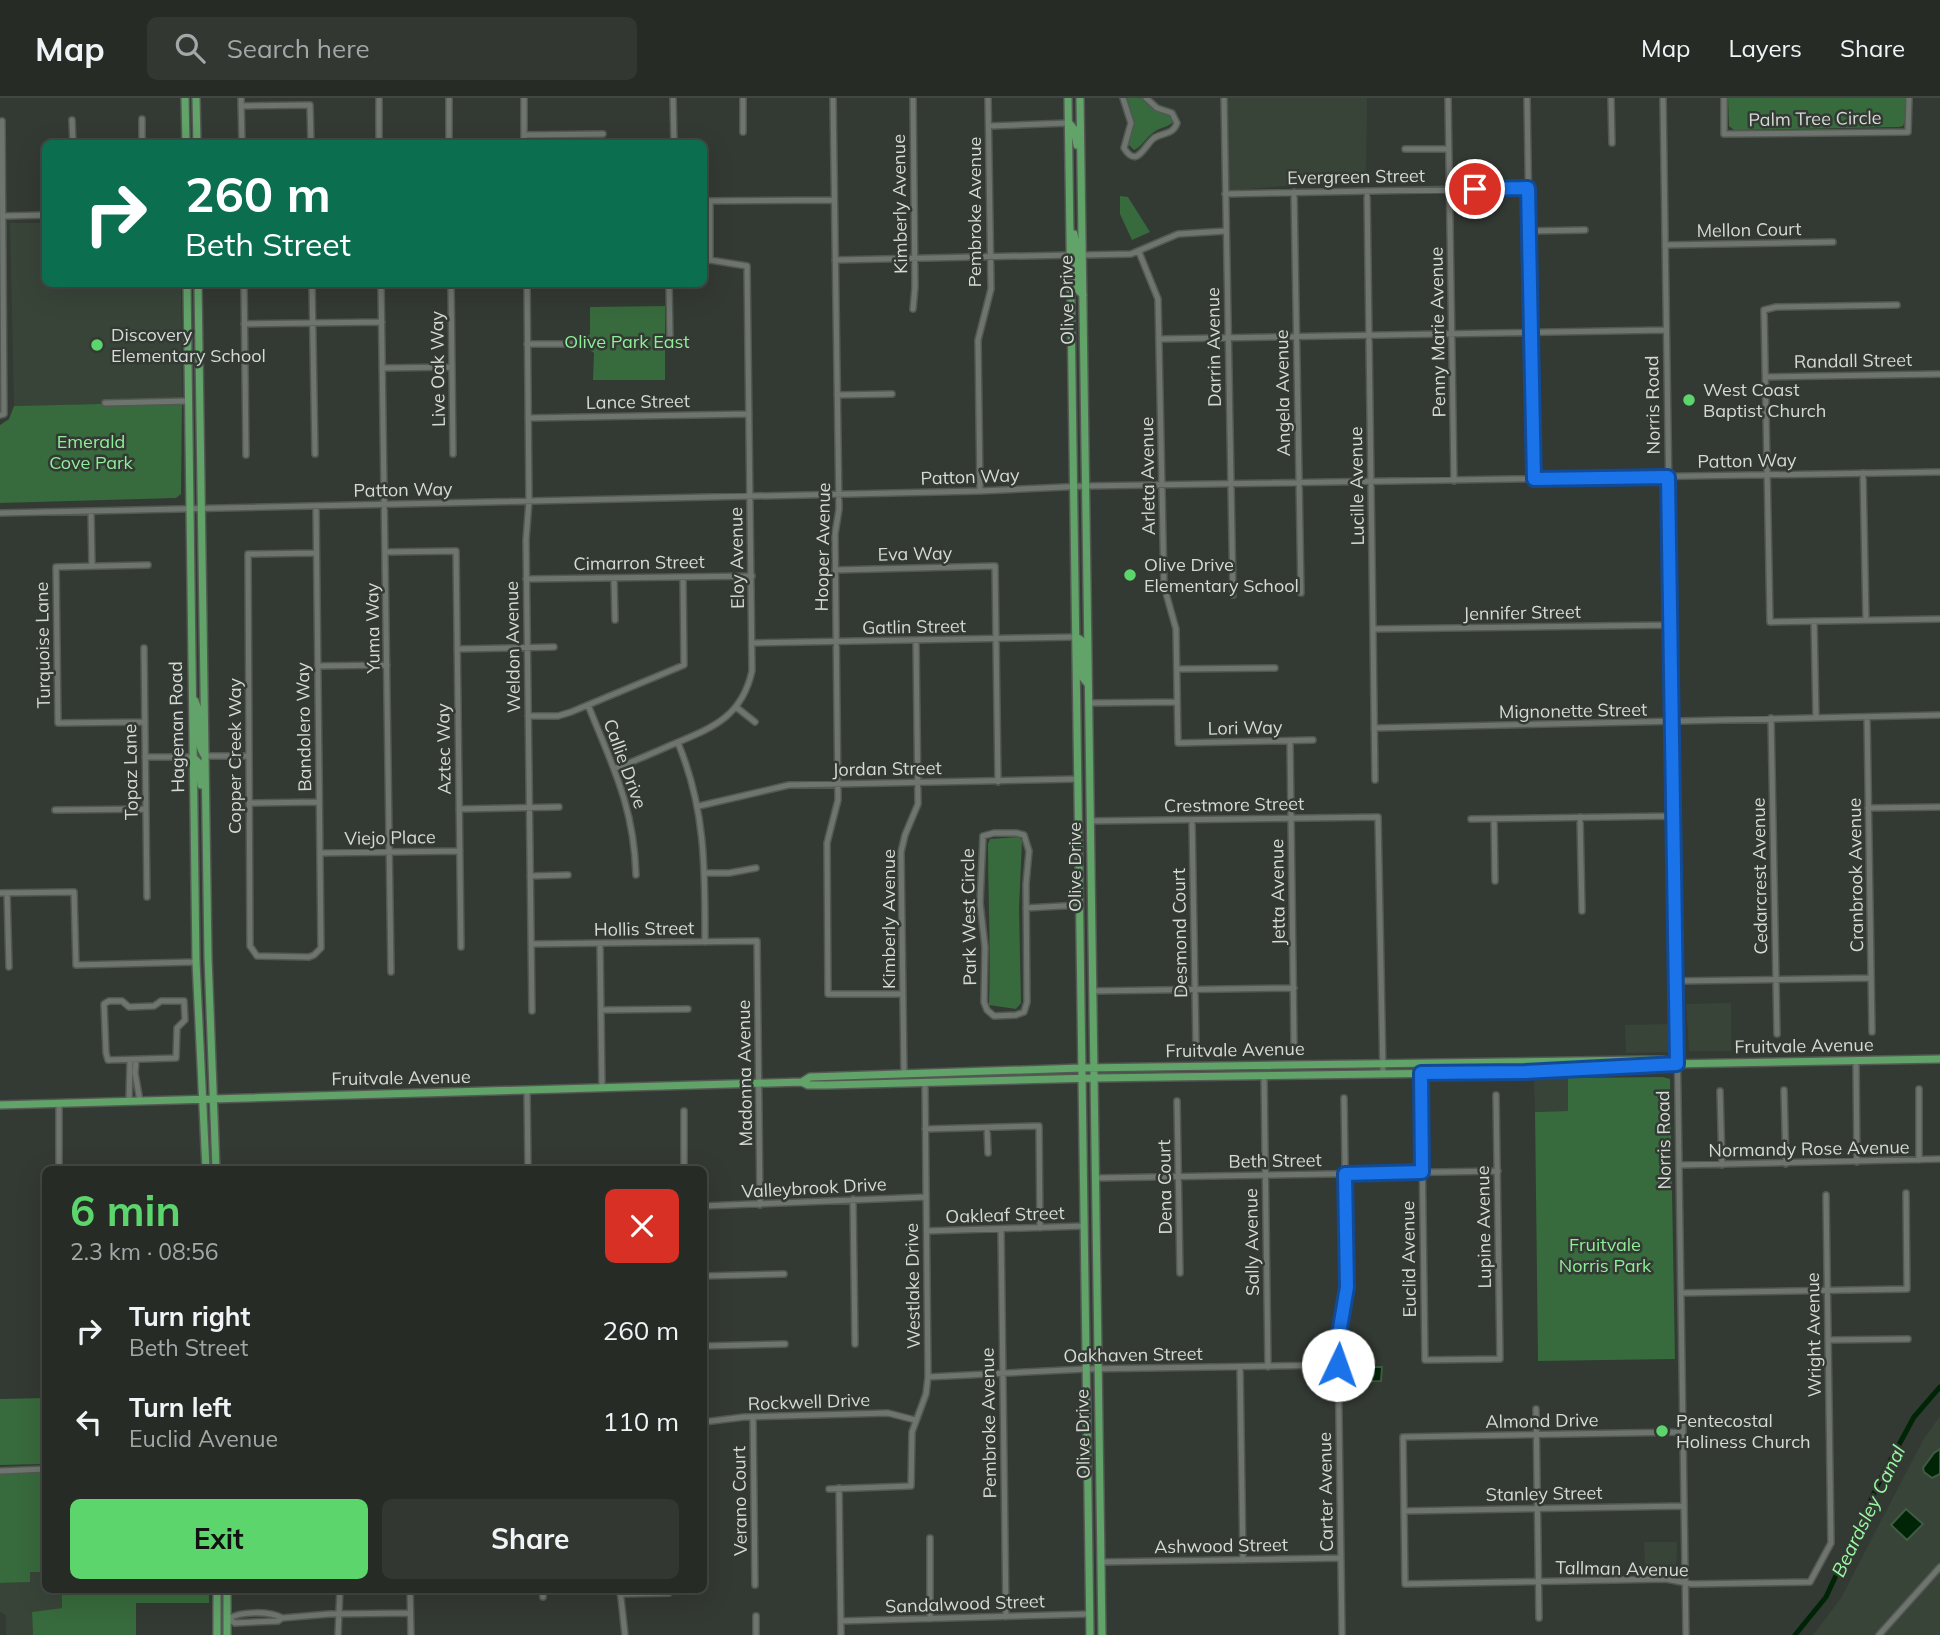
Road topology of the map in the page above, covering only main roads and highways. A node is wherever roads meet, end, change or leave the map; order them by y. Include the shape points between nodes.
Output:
1 (185, 98) edge
2 (196, 98) edge
3 (1068, 98) edge
4 (1080, 98) edge
5 (1069, 123) junction
6 (186, 140) edge
7 (197, 140) edge
8 (1081, 167) junction
9 (1070, 212) junction
10 (1082, 255) junction
11 (1070, 256) junction
12 (187, 287) edge
13 (198, 287) edge
14 (1083, 296) junction
15 (1076, 636) junction
16 (1089, 684) junction
17 (193, 698) junction
18 (193, 757) junction
19 (205, 757) junction
20 (1078, 779) junction
21 (206, 809) junction
22 (1090, 821) junction
23 (1080, 905) junction
24 (1091, 943) junction
25 (196, 962) junction
26 (209, 1021) junction
27 (1940, 1059) edge
28 (1550, 1060) junction
29 (1673, 1064) junction
30 (1082, 1068) junction
31 (1095, 1068) junction
32 (1551, 1071) junction
33 (904, 1074) junction
34 (1082, 1078) junction
35 (1095, 1078) junction
36 (803, 1082) junction
37 (878, 1084) junction
38 (202, 1098) junction
39 (213, 1098) junction
40 (0, 1105) edge
41 (206, 1166) edge
42 (216, 1166) edge
43 (219, 1593) edge
44 (220, 1593) edge
45 (227, 1593) edge
46 (1090, 1617) junction
47 (228, 1619) junction
48 (217, 1635) edge
49 (227, 1635) edge
50 (1090, 1635) edge
51 (1096, 1635) edge
52 (1102, 1635) edge

1 - 6 main road
2 - 7 main road
3 - 5 main road, Olive Drive
4 - 8 main road, Olive Drive
5 - 8 main road
5 - 9 main road, Olive Drive
8 - 10 main road, Olive Drive
9 - 10 main road via 1077,251
9 - 11 main road, Olive Drive
10 - 14 main road, Olive Drive
11 - 14 main road via 1075,257 1077,289
11 - 15 main road, Olive Drive
12 - 17 main road, Hageman Road
13 - 19 main road, Hageman Road
14 - 16 main road, Olive Drive
15 - 16 main road via 1082,640 1083,677
15 - 20 main road, Olive Drive
16 - 22 main road, Olive Drive
17 - 18 main road, Hageman Road
17 - 19 main road via 199,710 200,750
18 - 21 main road via 199,763 201,800
18 - 25 main road, Hageman Road
19 - 21 main road, Hageman Road
20 - 22 main road
20 - 23 main road, Olive Drive
21 - 26 main road, Hageman Road
22 - 24 main road, Olive Drive
23 - 24 main road
23 - 30 main road, Olive Drive
24 - 31 main road, Olive Drive
25 - 26 main road via 202,965
25 - 38 main road, Hageman Road
26 - 39 main road, Hageman Road
27 - 29 main road, Fruitvale Avenue
28 - 29 main road, Fruitvale Avenue via 1664,1060
28 - 31 main road, Fruitvale Avenue
28 - 32 main road
29 - 32 main road, Fruitvale Avenue
30 - 31 main road, Fruitvale Avenue
30 - 33 main road, Fruitvale Avenue
30 - 34 main road, Olive Drive
31 - 35 main road, Olive Drive
32 - 35 main road, Fruitvale Avenue
33 - 36 main road, Fruitvale Avenue via 810,1077
33 - 37 main road
34 - 35 main road, Fruitvale Avenue
34 - 37 main road, Fruitvale Avenue
34 - 46 main road, Olive Drive
35 - 52 main road, Olive Drive
36 - 37 main road, Fruitvale Avenue
36 - 39 main road, Fruitvale Avenue
38 - 39 main road, Fruitvale Avenue
38 - 40 main road, Fruitvale Avenue
38 - 41 main road, Hageman Road
39 - 42 main road, Hageman Road
43 - 48 main road
44 - 47 main road via 223,1615
45 - 47 main road
46 - 50 main road, Olive Drive
46 - 51 main road
47 - 49 main road

